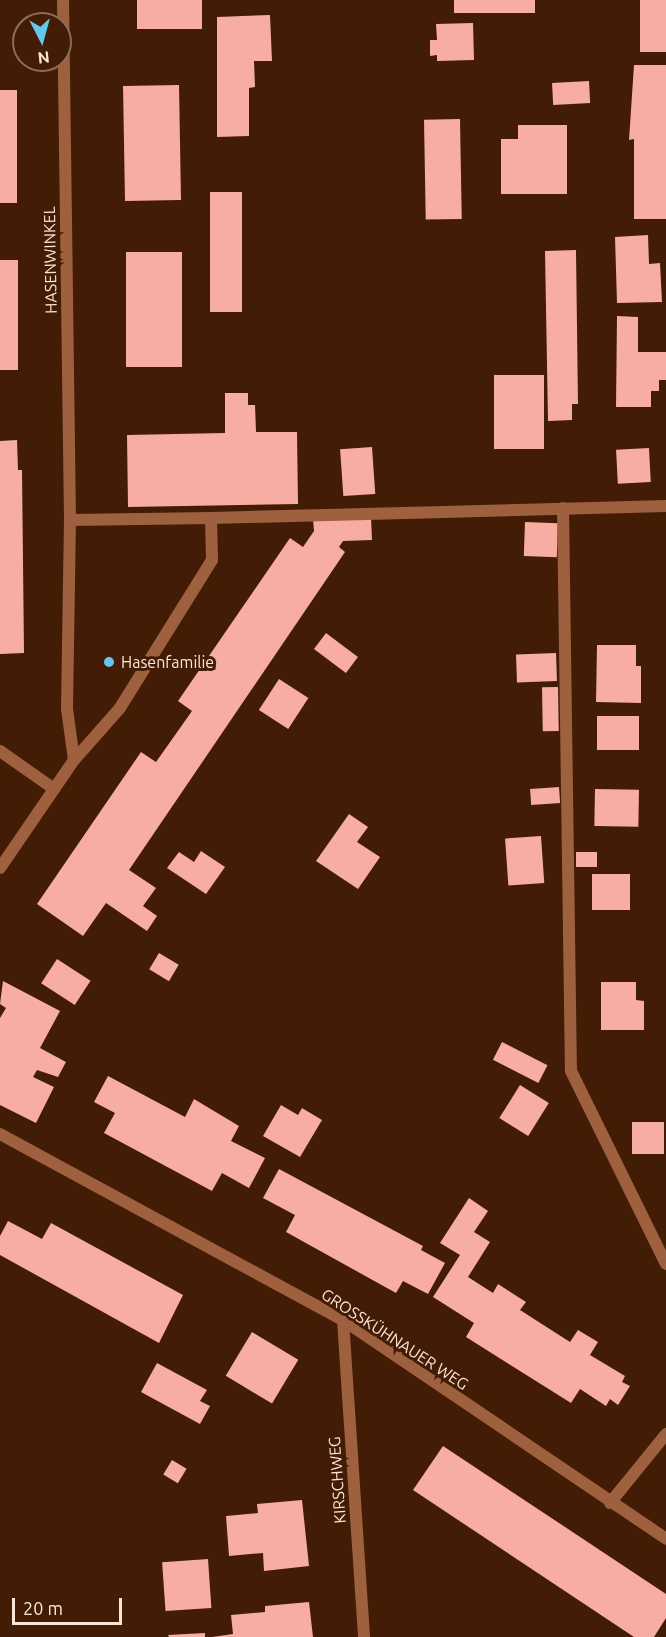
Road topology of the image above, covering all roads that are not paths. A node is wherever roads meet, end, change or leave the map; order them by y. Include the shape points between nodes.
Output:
1 (63, 0) edge
2 (666, 506) edge
3 (563, 508) junction
4 (211, 518) junction
5 (70, 520) junction
6 (0, 751) edge
7 (74, 760) junction
8 (54, 789) junction
9 (0, 868) edge
10 (0, 1134) edge
11 (666, 1264) edge
12 (343, 1320) junction
13 (666, 1434) edge
14 (610, 1503) junction
15 (666, 1539) edge
16 (364, 1637) edge

1 - 5 street, HASENWINKEL
2 - 3 street
3 - 4 street
3 - 11 street via 571,1071
4 - 5 street
4 - 7 street via 212,560 120,708
5 - 7 street, HASENWINKEL via 67,710
6 - 8 street
7 - 8 street
8 - 9 street
10 - 12 street, GROSSKÜHNAUER WEG
12 - 14 street, GROSSKÜHNAUER WEG
12 - 16 street, KIRSCHWEG
13 - 14 street
14 - 15 street, GROSSKÜHNAUER WEG

